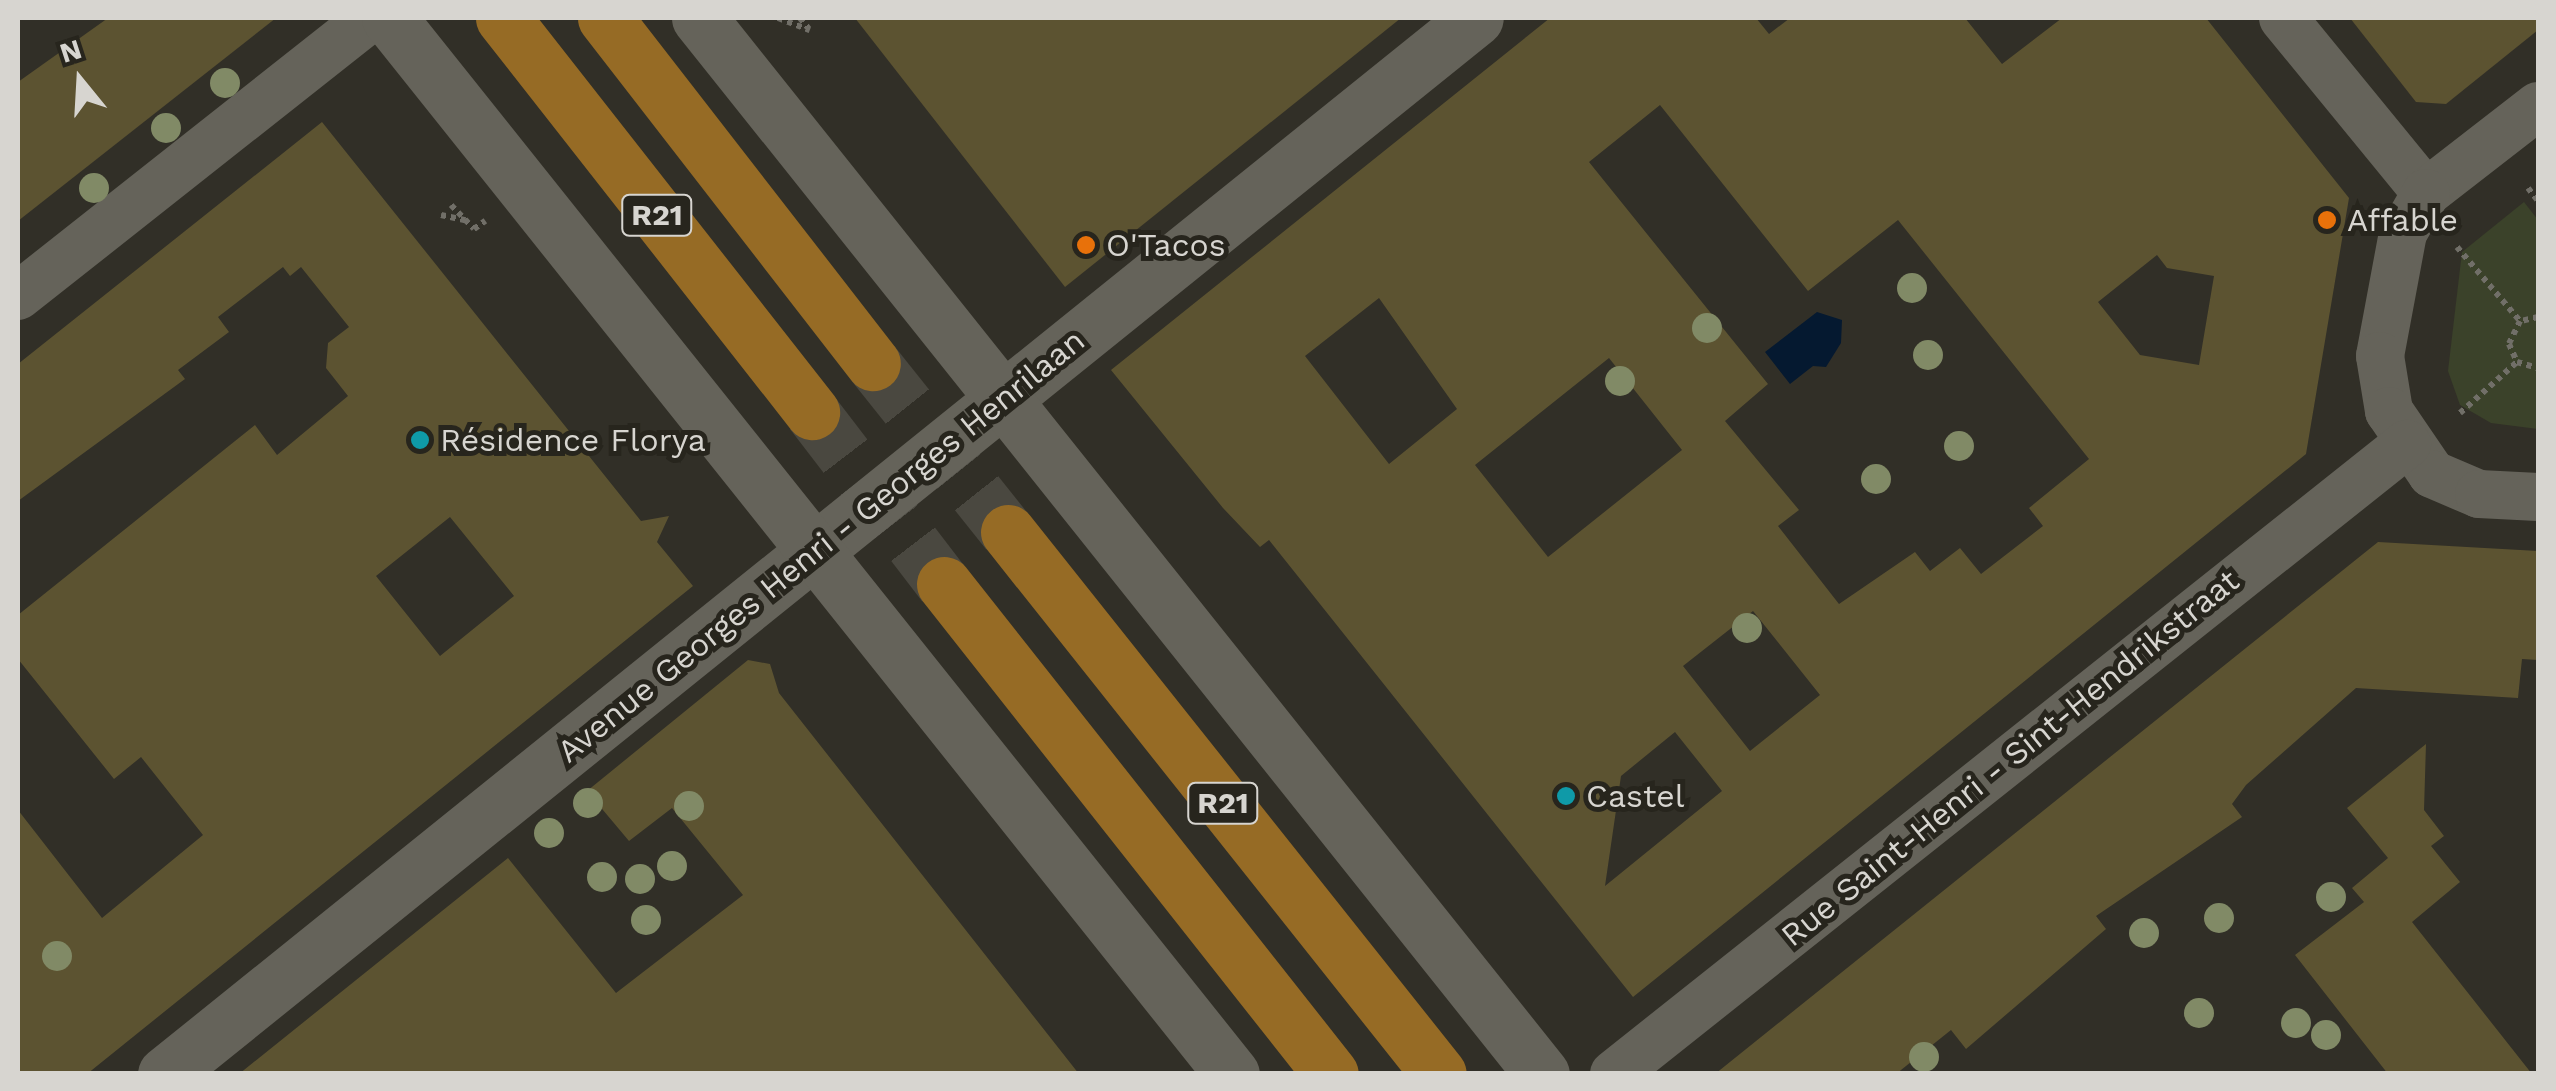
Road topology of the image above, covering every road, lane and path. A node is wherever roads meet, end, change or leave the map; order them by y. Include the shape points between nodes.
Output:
1 (370, 18) edge
2 (390, 18) edge
3 (503, 18) edge
4 (605, 18) edge
5 (699, 18) edge
6 (778, 18) edge
7 (800, 18) edge
8 (812, 18) edge
9 (1476, 18) edge
10 (2283, 18) edge
11 (810, 30) junction
12 (2538, 106) edge
13 (2528, 188) dead end
14 (460, 194) dead end
15 (2426, 194) junction
16 (2538, 201) edge
17 (451, 205) dead end
18 (441, 215) dead end
19 (467, 220) junction
20 (2457, 247) dead end
21 (18, 296) edge
22 (2538, 317) edge
23 (2520, 321) junction
24 (2517, 362) junction
25 (873, 363) tunnel mouth
26 (2538, 368) edge
27 (1008, 397) junction
28 (812, 412) tunnel mouth
29 (2460, 413) dead end
30 (2407, 444) junction
31 (2538, 497) edge
32 (1008, 532) tunnel mouth
33 (812, 554) junction
34 (944, 584) tunnel mouth
35 (165, 1074) edge
36 (1232, 1074) edge
37 (1331, 1074) edge
38 (1438, 1074) edge
39 (1542, 1074) edge
40 (1614, 1074) edge

1 - 21 street
2 - 33 main road
3 - 28 main road, R21
4 - 25 main road, R21
5 - 27 main road
6 - 11 path
7 - 11 path
8 - 11 path
9 - 27 main road, Avenue Georges Henri - Georges Henrilaan
10 - 15 street
12 - 15 street
13 - 16 path
14 - 19 path
15 - 30 street via 2403,232 2380,356 2389,411
17 - 19 path
18 - 19 path
20 - 23 path
22 - 23 path
23 - 24 path via 2509,344
24 - 26 path
24 - 29 path
27 - 33 main road, Avenue Georges Henri - Georges Henrilaan
27 - 39 main road
30 - 31 street via 2432,474 2479,494
30 - 40 street, Rue Saint-Henri - Sint-Hendrikstraat
32 - 38 main road, R21
33 - 35 main road, Avenue Georges Henri - Georges Henrilaan
33 - 36 main road
34 - 37 main road, R21

